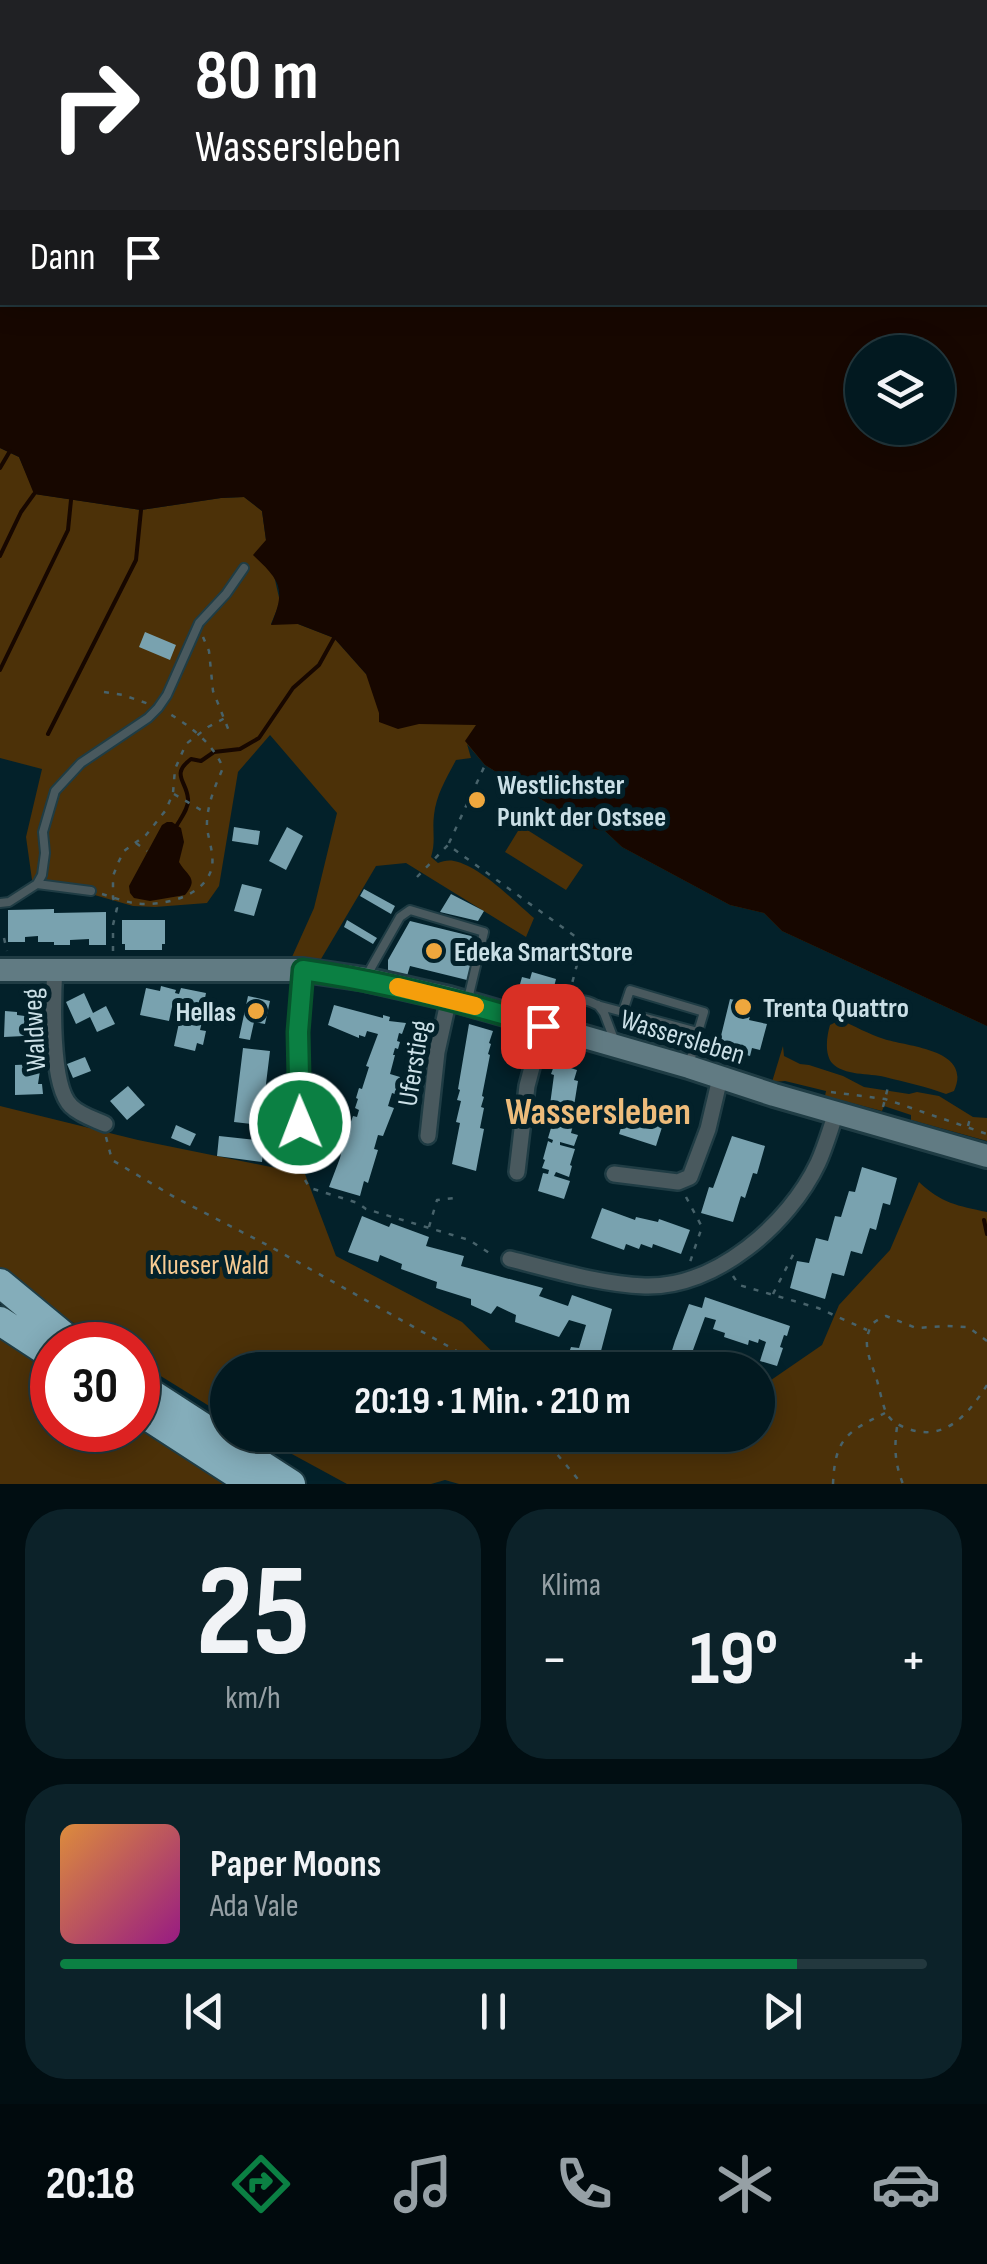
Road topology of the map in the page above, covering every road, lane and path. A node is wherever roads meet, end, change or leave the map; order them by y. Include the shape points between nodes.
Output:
1 (244, 568) dead end
2 (196, 628) junction
3 (104, 692) dead end
4 (158, 708) junction
5 (224, 718) junction
6 (230, 731) dead end
7 (198, 734) junction
8 (485, 765) dead end
9 (173, 793) junction
10 (208, 813) junction
11 (134, 842) junction
12 (448, 845) junction
13 (148, 851) dead end
14 (416, 877) dead end
15 (38, 884) junction
16 (92, 891) joint
17 (113, 898) junction
18 (0, 903) edge
19 (114, 952) dead end
20 (55, 968) junction
21 (0, 970) edge
22 (303, 970) junction
23 (365, 979) junction
24 (458, 1001) junction
25 (598, 1004) junction
26 (623, 1012) junction
27 (556, 1023) junction
28 (698, 1032) junction
29 (615, 1046) junction
30 (688, 1067) junction
31 (720, 1078) junction
32 (888, 1087) dead end
33 (826, 1091) dead end
34 (885, 1099) junction
35 (836, 1113) junction
36 (882, 1114) dead end
37 (971, 1115) dead end
38 (105, 1124) joint
39 (968, 1128) junction
40 (987, 1134) edge
41 (428, 1136) dead end
42 (987, 1156) edge
43 (303, 1164) joint
44 (517, 1172) dead end
45 (614, 1174) dead end
46 (678, 1182) junction
47 (454, 1198) dead end
48 (429, 1229) junction
49 (795, 1250) dead end
50 (510, 1259) joint
51 (725, 1263) junction
52 (684, 1279) junction
53 (0, 1284) edge
54 (772, 1295) junction
55 (0, 1297) edge
56 (0, 1321) edge
57 (39, 1322) edge
58 (46, 1322) edge
59 (868, 1330) junction
60 (987, 1340) edge
61 (30, 1341) edge
62 (458, 1352) edge
63 (987, 1385) edge
64 (160, 1402) edge
65 (885, 1412) junction
66 (160, 1422) edge
67 (897, 1425) junction
68 (556, 1452) edge
69 (252, 1471) edge
70 (291, 1484) edge
71 (313, 1484) edge
72 (582, 1484) edge
73 (833, 1484) edge
74 (904, 1484) edge

1 - 2 lane
2 - 4 lane
2 - 5 path via 209,650
3 - 4 path
4 - 7 path
4 - 15 lane via 80,763 56,791 42,832
5 - 6 path
5 - 7 path
7 - 9 path via 180,756
7 - 10 path via 223,768
8 - 12 path
9 - 10 path
9 - 11 path via 155,826
10 - 17 path via 213,861 200,889 153,904
11 - 13 path
11 - 17 path via 118,862
12 - 14 path
12 - 27 path via 583,942
15 - 16 lane
15 - 18 lane
16 - 17 path
17 - 19 path
20 - 21 street, Wassersleben
20 - 22 street, Wassersleben
20 - 38 street, Waldweg via 63,1094 80,1113
22 - 23 street, Wassersleben
22 - 43 street
23 - 24 street, Wassersleben
23 - 24 lane via 400,916 410,910 484,932
24 - 27 street, Wassersleben
24 - 41 street, Uferstieg via 437,1052
25 - 26 lane
25 - 27 lane via 576,1001
25 - 29 lane
26 - 28 lane
26 - 28 lane via 630,990 704,1012
27 - 29 street, Wassersleben
27 - 44 street via 526,1086
28 - 30 lane
29 - 30 street, Wassersleben
30 - 31 street, Wassersleben
31 - 35 street, Wassersleben
31 - 46 street via 697,1162
32 - 34 path
33 - 34 path
34 - 36 path
34 - 39 path
35 - 42 street, Wassersleben
35 - 51 street via 818,1162 784,1216
37 - 39 path
38 - 62 path via 112,1160
39 - 40 path
43 - 48 path via 310,1188
45 - 46 street
46 - 52 path via 702,1227
47 - 48 path via 437,1200
48 - 50 path
49 - 54 path
50 - 52 street via 604,1281 649,1286
51 - 52 street
51 - 54 path via 740,1286
53 - 58 highway
54 - 59 path
55 - 57 highway
56 - 61 highway
59 - 60 path via 886,1316 916,1328 968,1328
59 - 65 path via 868,1355
63 - 67 path via 945,1430 917,1433
64 - 69 highway
65 - 67 path
65 - 73 path via 840,1442
66 - 69 highway
67 - 74 path via 896,1464
68 - 72 path
69 - 70 highway
69 - 71 highway

